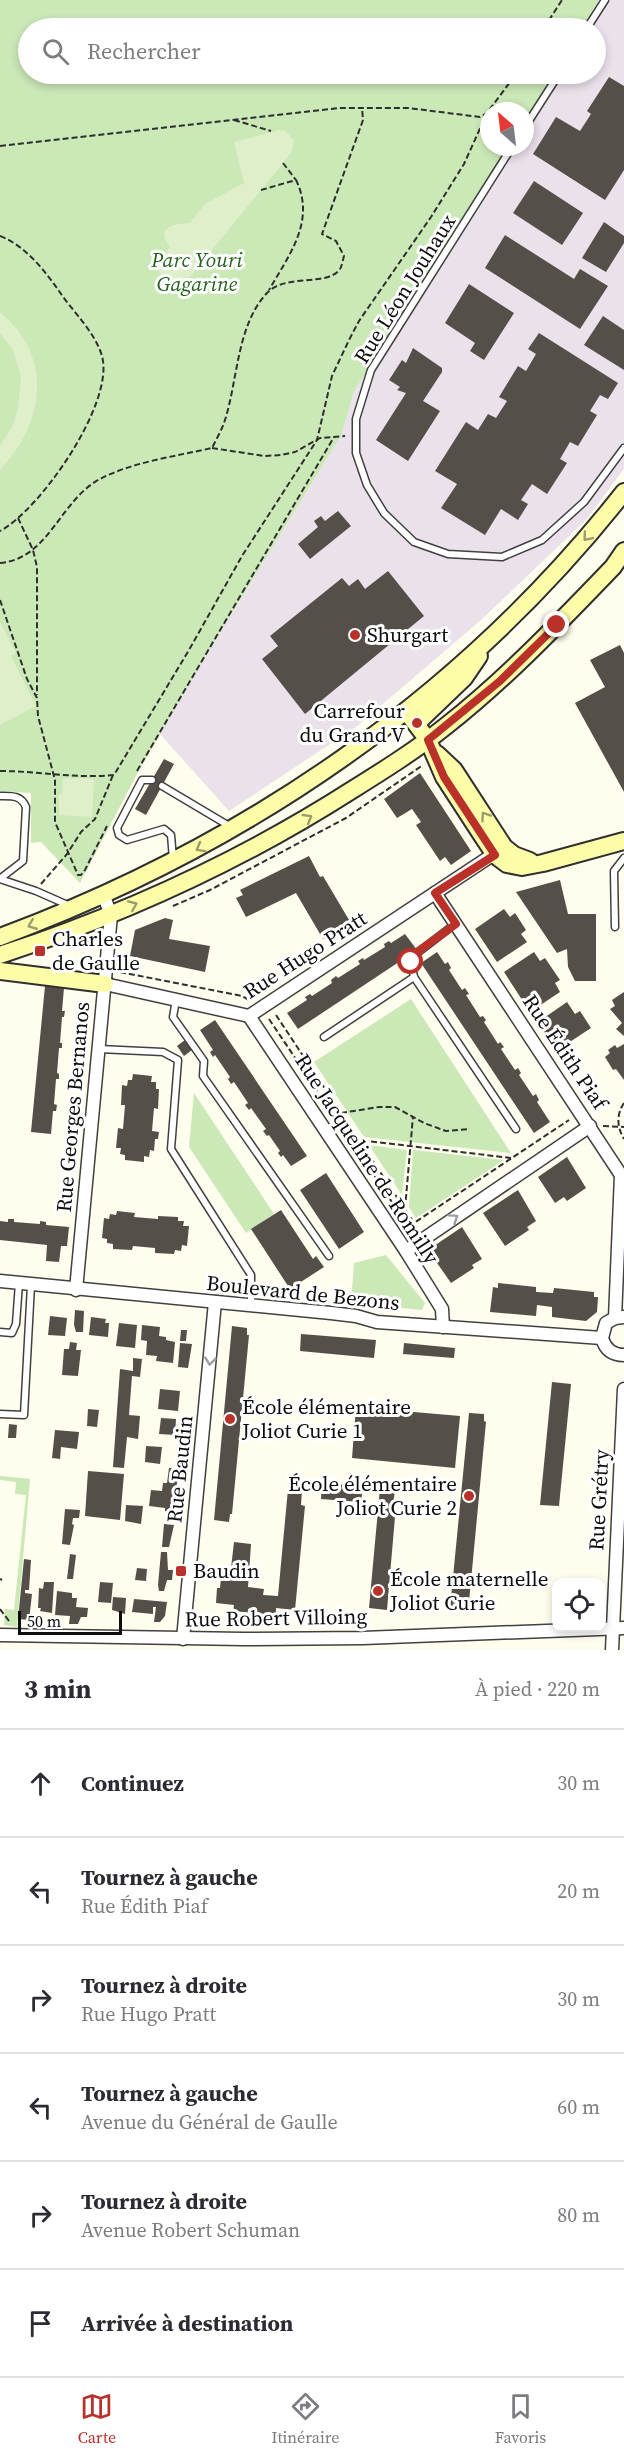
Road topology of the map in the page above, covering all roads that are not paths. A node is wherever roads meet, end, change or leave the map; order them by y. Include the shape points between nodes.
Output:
1 (605, 0) edge
2 (593, 18) edge
3 (553, 84) edge
4 (534, 113) edge
5 (506, 156) edge
6 (624, 448) edge
7 (624, 492) edge
8 (624, 551) edge
9 (412, 717) junction
10 (432, 746) junction
11 (152, 780) dead end
12 (162, 786) dead end
13 (0, 796) edge
14 (234, 829) junction
15 (624, 841) edge
16 (500, 851) junction
17 (624, 858) edge
18 (174, 861) junction
19 (1, 879) edge
20 (435, 893) junction
21 (103, 894) junction
22 (73, 908) junction
23 (111, 915) junction
24 (456, 924) junction
25 (615, 927) dead end
26 (0, 937) edge
27 (0, 955) edge
28 (0, 971) edge
29 (106, 977) junction
30 (414, 977) junction
31 (177, 1000) junction
32 (249, 1016) junction
33 (324, 1037) dead end
34 (98, 1049) junction
35 (590, 1126) junction
36 (516, 1129) dead end
37 (621, 1241) edge
38 (406, 1251) junction
39 (329, 1256) dead end
40 (0, 1281) edge
41 (25, 1283) junction
42 (76, 1290) junction
43 (215, 1302) junction
44 (251, 1306) junction
45 (620, 1317) edge
46 (443, 1327) junction
47 (0, 1332) edge
48 (602, 1338) junction
49 (624, 1355) edge
50 (624, 1389) edge
51 (0, 1414) edge
52 (618, 1628) edge
53 (0, 1635) edge
54 (183, 1639) junction
55 (243, 1645) edge
56 (612, 1650) edge

1 - 2 lane
3 - 4 lane
5 - 6 lane, Rue Léon Jouhaux via 371,370 356,419 356,453 367,485 384,513 414,542 448,554 502,557 543,540 584,502
7 -> 9 main road via 565,563 496,632 464,678
8 - 10 main road via 613,567
9 - 10 main road
9 - 14 main road
10 - 16 main road via 444,777
23 -> 10 main road via 260,846
11 - 18 lane via 142,780 117,831 127,840 164,829 171,834
12 - 14 lane
13 - 19 lane via 17,796 26,807 23,861
14 -> 18 main road
15 - 16 main road via 522,867 507,864
16 - 20 street, Rue Hugo Pratt
17 - 25 lane via 614,871
18 - 21 main road
19 - 22 lane
20 - 24 street, Rue Édith Piaf
20 - 32 street, Rue Hugo Pratt
21 - 22 main road
21 - 23 street, Rue Georges Bernanos
22 -> 26 main road
23 - 27 main road
23 - 29 street, Rue Georges Bernanos
24 - 30 lane via 412,957
24 - 35 street, Rue Édith Piaf
28 - 29 main road
29 - 31 street, Rue Hugo Pratt
29 - 34 street, Rue Georges Bernanos
30 - 33 lane
30 - 36 lane
31 - 32 street, Rue Hugo Pratt
31 - 39 lane via 173,1017 204,1061 203,1076
32 - 38 street, Rue Jacqueline de Romilly
34 - 42 street, Rue Georges Bernanos
34 - 44 lane via 163,1052 178,1060 171,1149 251,1275
35 - 37 street, Rue Édith Piaf via 621,1175
38 -> 35 street
37 - 45 street, Rue Édith Piaf
38 - 46 street, Rue Jacqueline de Romilly via 442,1309
40 - 41 street, Boulevard de Bezons
41 - 42 street, Boulevard de Bezons
41 - 47 lane via 12,1333
41 - 51 lane via 24,1415
42 - 43 street, Boulevard de Bezons
43 - 44 street, Boulevard de Bezons
43 -> 54 street, Rue Baudin
44 - 46 street, Boulevard de Bezons
45 - 48 street via 606,1323
46 - 48 street, Boulevard de Bezons
48 - 49 street via 612,1353
50 - 52 street, Rue Grétry
52 - 55 street, Rue Robert Villoing
52 - 56 street, Rue Grétry
53 - 54 street, Rue Robert Villoing
54 - 55 street, Rue Robert Villoing

